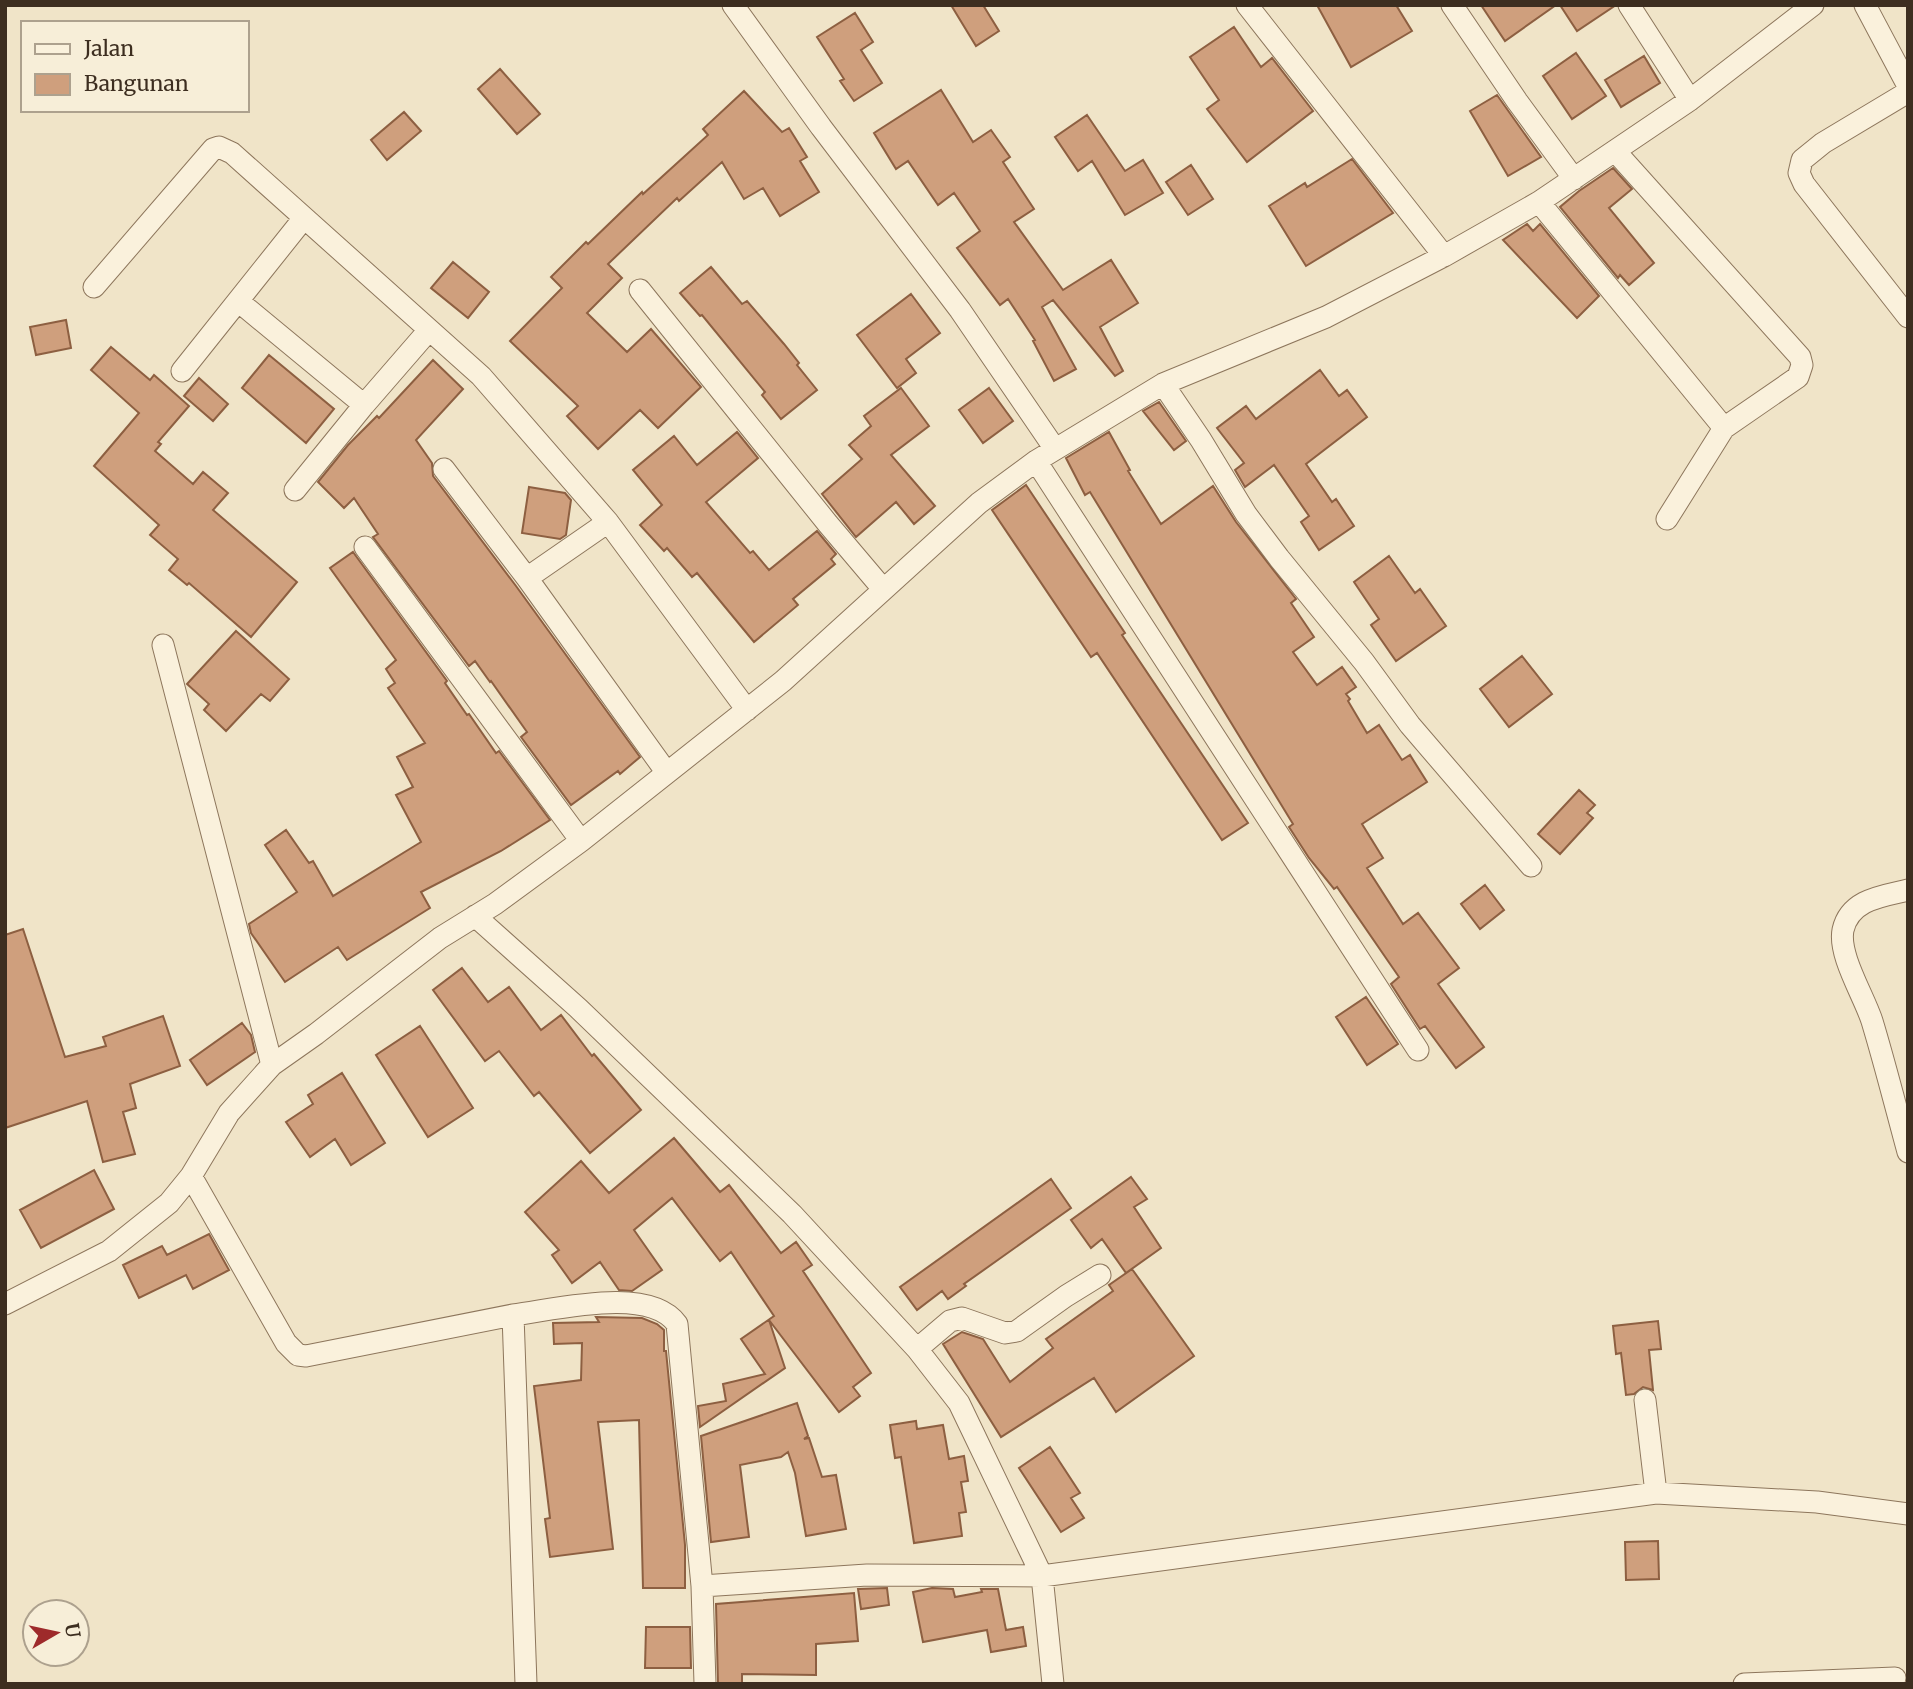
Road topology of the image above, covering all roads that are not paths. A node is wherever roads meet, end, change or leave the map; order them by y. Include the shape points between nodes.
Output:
1 (733, 5) edge
2 (1247, 5) edge
3 (1452, 5) edge
4 (1629, 5) edge
5 (1813, 5) edge
6 (1865, 5) edge
7 (1908, 86) edge
8 (1908, 92) edge
9 (1690, 100) junction
10 (1615, 151) junction
11 (1574, 179) junction
12 (1539, 202) junction
13 (304, 218) junction
14 (1444, 256) junction
15 (94, 287) dead end
16 (640, 290) dead end
17 (238, 301) junction
18 (1908, 317) edge
19 (429, 330) junction
20 (182, 370) dead end
21 (1163, 384) junction
22 (364, 405) junction
23 (1724, 428) junction
24 (1055, 449) junction
25 (1036, 461) junction
26 (444, 469) dead end
27 (295, 490) dead end
28 (1667, 519) dead end
29 (608, 522) junction
30 (365, 547) dead end
31 (527, 578) junction
32 (883, 589) junction
33 (163, 645) dead end
34 (747, 710) junction
35 (667, 773) junction
36 (581, 841) junction
37 (1531, 866) dead end
38 (1908, 890) edge
39 (475, 916) junction
40 (1418, 1050) dead end
41 (272, 1065) junction
42 (1908, 1152) edge
43 (191, 1176) junction
44 (1100, 1275) dead end
45 (5, 1304) edge
46 (513, 1315) junction
47 (917, 1349) junction
48 (1645, 1400) dead end
49 (1656, 1493) junction
50 (1908, 1514) edge
51 (1042, 1576) junction
52 (702, 1586) junction
53 (1895, 1678) dead end
54 (1854, 1681) edge
55 (526, 1684) edge
56 (705, 1684) edge
57 (1053, 1684) edge
58 (1744, 1684) edge

1 - 24 street via 960,310
2 - 14 street
3 - 11 street
4 - 9 street
5 - 9 street
6 - 7 street
8 - 18 street via 1823,143 1802,160 1799,173
9 - 10 street
10 - 11 street
10 - 23 street via 1800,356 1798,377
11 - 12 street
12 - 14 street
12 - 23 street
13 - 15 street via 232,153 219,147
13 - 17 street
13 - 19 street
14 - 21 street via 1326,317
16 - 32 street
17 - 20 street
17 - 22 street
19 - 22 street
19 - 29 street via 481,376
21 - 24 street
21 - 37 street via 1279,558 1410,725
22 - 27 street
23 - 28 street
24 - 25 street
25 - 32 street via 979,503
25 - 40 street
26 - 31 street
29 - 31 street
29 - 34 street
30 - 36 street
31 - 35 street
32 - 34 street
33 - 41 street
34 - 35 street
35 - 36 street
36 - 39 street
38 - 42 street via 1869,899 1853,910 1843,927 1842,941 1872,1019
39 - 41 street
39 - 47 street via 578,1008 792,1214
41 - 43 street via 229,1113
43 - 45 street via 169,1203 109,1251
43 - 46 street via 286,1343 298,1355
44 - 47 street via 1017,1331 1005,1333 962,1318 950,1321
46 - 52 street via 589,1304 647,1305 664,1310 677,1324
46 - 55 street
47 - 51 street via 960,1403
48 - 49 street
49 - 50 street
49 - 51 street
51 - 52 street via 867,1575
51 - 57 street
52 - 56 street
53 - 54 street
54 - 58 street

